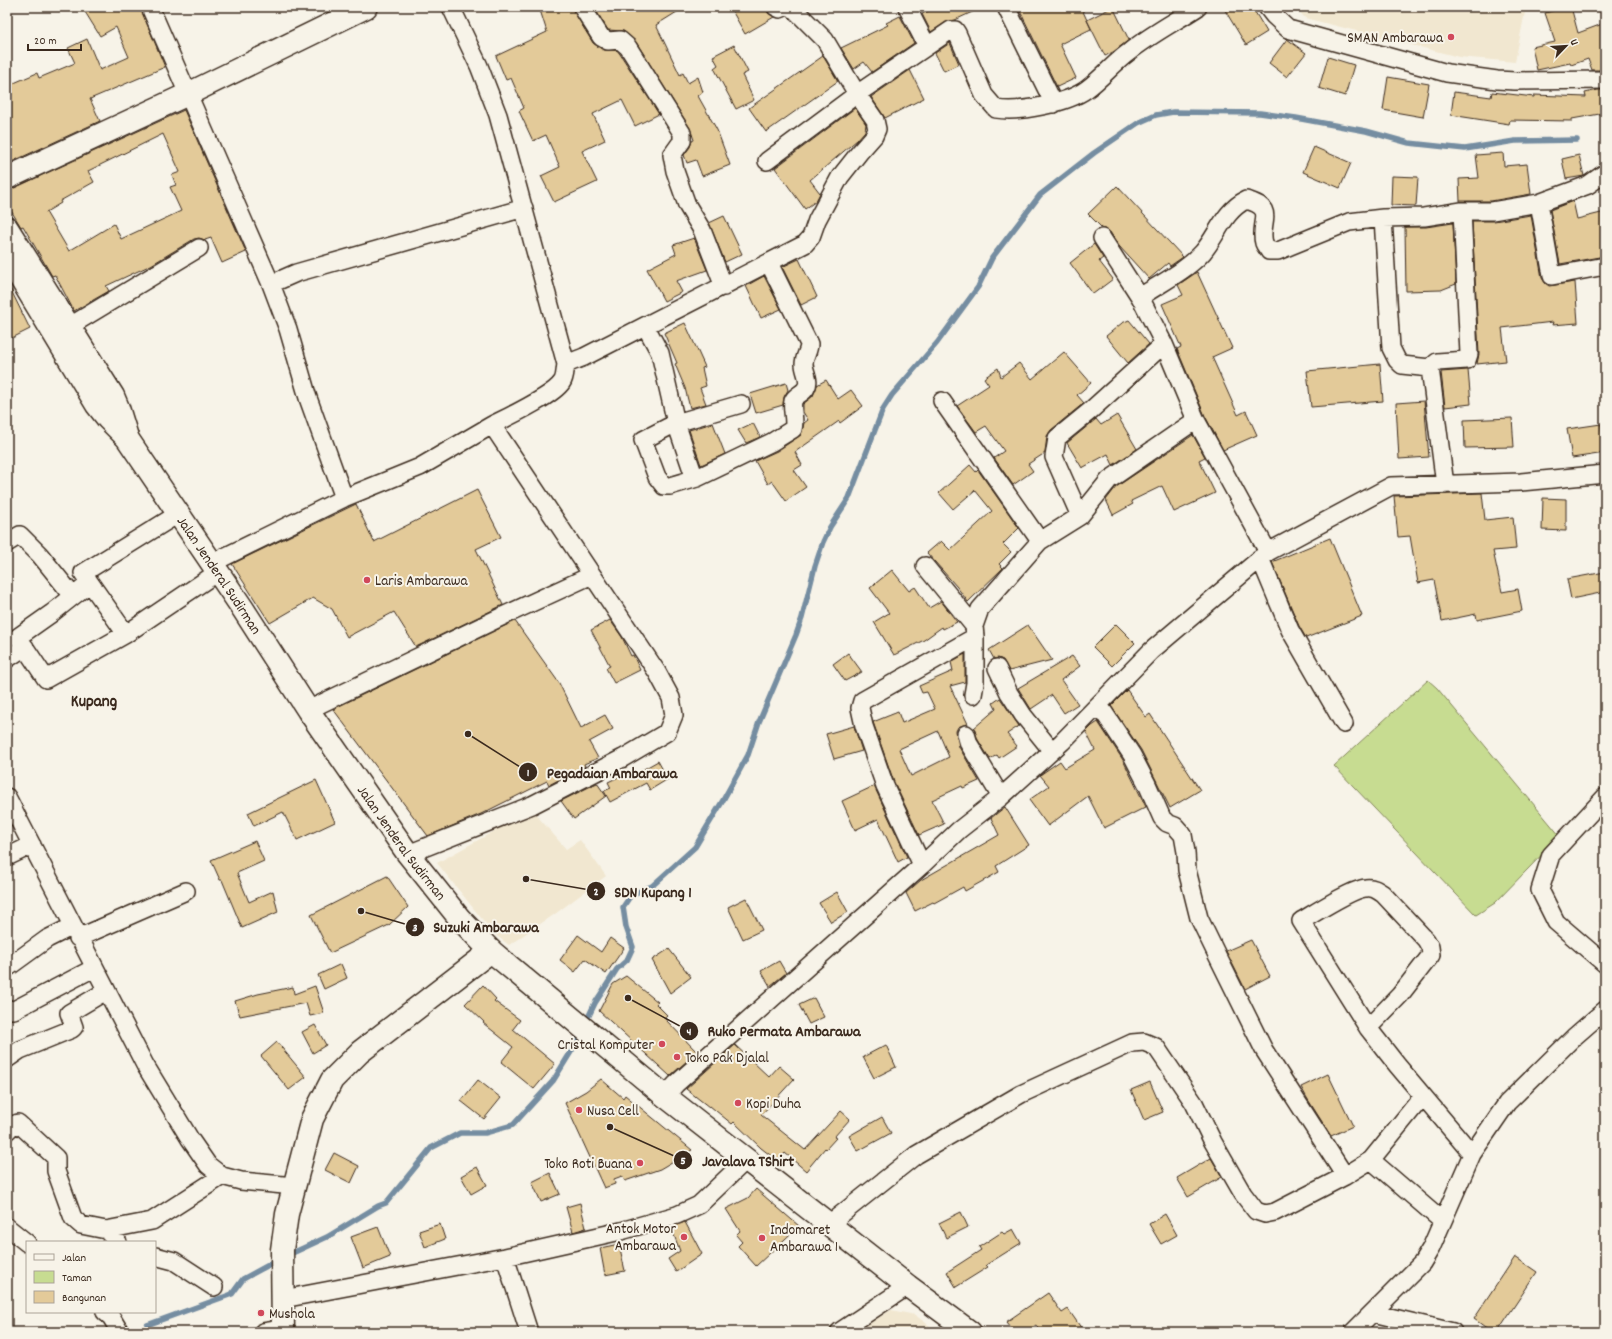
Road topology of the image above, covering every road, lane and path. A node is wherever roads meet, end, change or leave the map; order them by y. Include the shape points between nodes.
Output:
1 (150, 7) edge
2 (366, 7) edge
3 (451, 7) edge
4 (582, 7) edge
5 (776, 7) edge
6 (785, 7) edge
7 (792, 7) edge
8 (907, 7) edge
9 (1006, 7) edge
10 (1198, 7) edge
11 (1266, 7) edge
12 (927, 46) junction
13 (1605, 80) edge
14 (188, 94) junction
15 (857, 94) junction
16 (1054, 104) junction
17 (766, 160) dead end
18 (1605, 173) edge
19 (7, 178) edge
20 (1539, 203) junction
21 (524, 208) junction
22 (1462, 211) junction
23 (1383, 218) junction
24 (7, 228) edge
25 (1102, 238) dead end
26 (198, 248) dead end
27 (7, 256) edge
28 (769, 263) junction
29 (1605, 266) edge
30 (271, 284) junction
31 (724, 287) junction
32 (1140, 297) junction
33 (70, 326) junction
34 (646, 326) junction
35 (1164, 344) junction
36 (566, 364) junction
37 (1430, 368) junction
38 (942, 401) dead end
39 (741, 404) dead end
40 (1196, 420) junction
41 (676, 423) junction
42 (492, 425) junction
43 (127, 438) junction
44 (1605, 474) edge
45 (697, 478) junction
46 (1445, 485) junction
47 (344, 498) junction
48 (178, 514) junction
49 (1080, 516) junction
50 (1040, 541) junction
51 (7, 543) edge
52 (1264, 555) junction
53 (926, 566) dead end
54 (215, 568) junction
55 (592, 575) junction
56 (90, 583) junction
57 (73, 596) junction
58 (974, 632) junction
59 (126, 634) junction
60 (25, 647) junction
61 (7, 659) edge
62 (997, 668) dead end
63 (973, 695) dead end
64 (1099, 705) junction
65 (308, 710) junction
66 (1344, 724) dead end
67 (966, 734) dead end
68 (1052, 751) junction
69 (7, 797) edge
70 (1001, 797) junction
71 (1605, 797) edge
72 (32, 845) junction
73 (408, 854) junction
74 (7, 857) edge
75 (922, 865) junction
76 (186, 891) dead end
77 (76, 932) junction
78 (491, 951) junction
79 (1605, 964) edge
80 (7, 968) edge
81 (94, 968) junction
82 (106, 991) junction
83 (7, 1008) edge
84 (1605, 1010) edge
85 (1368, 1028) junction
86 (7, 1059) edge
87 (665, 1096) junction
88 (1423, 1096) junction
89 (7, 1131) edge
90 (1472, 1154) junction
91 (746, 1160) junction
92 (1371, 1160) junction
93 (222, 1176) junction
94 (1344, 1176) junction
95 (294, 1186) junction
96 (1442, 1221) junction
97 (829, 1224) junction
98 (7, 1227) edge
99 (106, 1230) junction
100 (117, 1241) edge
101 (26, 1242) edge
102 (156, 1256) edge
103 (505, 1257) junction
104 (908, 1286) junction
105 (214, 1287) dead end
106 (283, 1299) junction
107 (106, 1313) edge
108 (1373, 1313) junction
109 (276, 1331) edge
110 (120, 1332) edge
111 (529, 1332) edge
112 (839, 1332) edge
113 (970, 1332) edge
114 (1353, 1332) edge
115 (1453, 1332) edge

1 - 14 street
2 - 14 main road
3 - 21 street via 479,66 498,115
4 - 31 street via 601,37 608,41 620,40 628,46 682,133 682,141 672,155 675,171
5 - 6 street
7 - 15 street via 825,40
8 - 12 street
9 - 16 street
10 - 16 street via 1128,52 1086,90
11 - 13 street via 1288,28 1447,73 1515,81
12 - 15 street
12 - 16 street via 951,30 958,32 984,94 996,110
14 - 19 main road
14 - 30 street
15 - 17 street
15 - 28 street via 875,120 877,129 874,136 840,177 811,237 805,244
18 - 20 street via 1588,185
20 - 22 street via 1492,211
20 - 29 street via 1552,276
21 - 30 street via 304,271
21 - 36 street
22 - 23 street via 1424,217
22 - 37 street via 1469,354 1467,360 1437,362
23 - 32 street via 1349,222 1278,251 1269,251 1264,243 1264,210 1256,202 1246,200 1236,205 1204,251 1189,266
23 - 37 street via 1391,348 1402,365
24 - 33 main road, Jalan Jenderal Sudirman
25 - 32 street
26 - 33 street
27 - 43 main road, Jalan Jenderal Sudirman via 97,405
28 - 31 street
28 - 45 street via 809,344 804,366 808,380 807,388 794,399 792,406 795,424 793,429 772,442
30 - 47 street
31 - 34 street
32 - 35 street
33 - 43 main road, Jalan Jenderal Sudirman via 114,396
34 - 36 street
34 - 41 street via 660,353
35 - 40 street
35 - 49 street via 1057,438 1054,457
36 - 42 street via 562,382 556,388 536,402
37 - 46 street
38 - 50 street
39 - 41 street
40 - 49 street via 1108,480
40 - 52 street
41 - 45 street
41 - 45 street via 643,440 657,478 664,486 670,486
42 - 47 street via 420,467
42 - 55 street
43 - 48 main road, Jalan Jenderal Sudirman
44 - 46 street via 1522,482
46 - 52 street via 1391,486
47 - 54 street
48 - 54 main road, Jalan Jenderal Sudirman
48 - 56 street via 83,573
49 - 50 street
50 - 58 street via 980,609
51 - 57 street via 20,535
52 - 64 street via 1151,651
52 - 66 street via 1290,630
53 - 58 street
54 - 59 street
54 - 65 main road, Jalan Jenderal Sudirman
55 - 65 street
55 - 73 street via 657,672 671,698 674,715 667,732 623,758 532,804
56 - 57 street
56 - 59 street
57 - 60 street via 18,637
58 - 63 street
58 - 75 street via 862,701 860,708 885,786
59 - 60 street via 46,679
60 - 61 street
62 - 68 street via 1023,715
64 - 68 street
64 - 94 street via 1132,755 1162,818 1183,835 1187,870 1200,918 1215,951 1264,1050
65 - 73 main road, Jalan Jenderal Sudirman
67 - 70 street via 969,744
68 - 70 street
69 - 72 street
70 - 75 street via 958,830
71 - 79 street via 1551,855 1540,890 1556,922
72 - 74 street
72 - 77 street
73 - 78 main road, Jalan Jenderal Sudirman via 460,919
75 - 87 street
76 - 77 street
77 - 80 street via 47,939
77 - 81 street
78 - 87 main road, Jalan Jenderal Sudirman
78 - 95 main road via 360,1052 332,1080 312,1119
81 - 82 street
81 - 83 street via 14,1010
82 - 86 street via 69,1013 74,1027 72,1029 20,1050
82 - 93 street via 145,1065 190,1139 208,1165
84 - 90 street via 1507,1103
85 - 85 street via 1400,996 1431,955 1426,940 1383,894 1375,889 1364,888 1301,921
85 - 88 street
87 - 91 main road, Jalan Jenderal Sudirman
88 - 90 street
88 - 92 street
89 - 99 street via 18,1123 56,1158 56,1171 73,1218 80,1225
90 - 96 street
91 - 97 main road, Jalan Jenderal Sudirman
91 - 103 street via 699,1204 677,1215
92 - 94 street
92 - 96 street
93 - 95 street via 241,1181
93 - 99 street via 152,1221
94 - 97 street via 1275,1212 1265,1214 1256,1211 1243,1194 1194,1103 1156,1047 1144,1042 1132,1043 1021,1094 916,1154
95 - 106 main road via 282,1250
96 - 108 street via 1422,1263
97 - 104 main road, Jalan Jenderal Sudirman
98 - 101 street
99 - 100 street
102 - 105 street via 174,1260
103 - 106 street
103 - 111 street
104 - 112 street
104 - 113 main road, Jalan Jenderal Sudirman
106 - 109 main road
107 - 110 street
108 - 114 street
108 - 115 street

